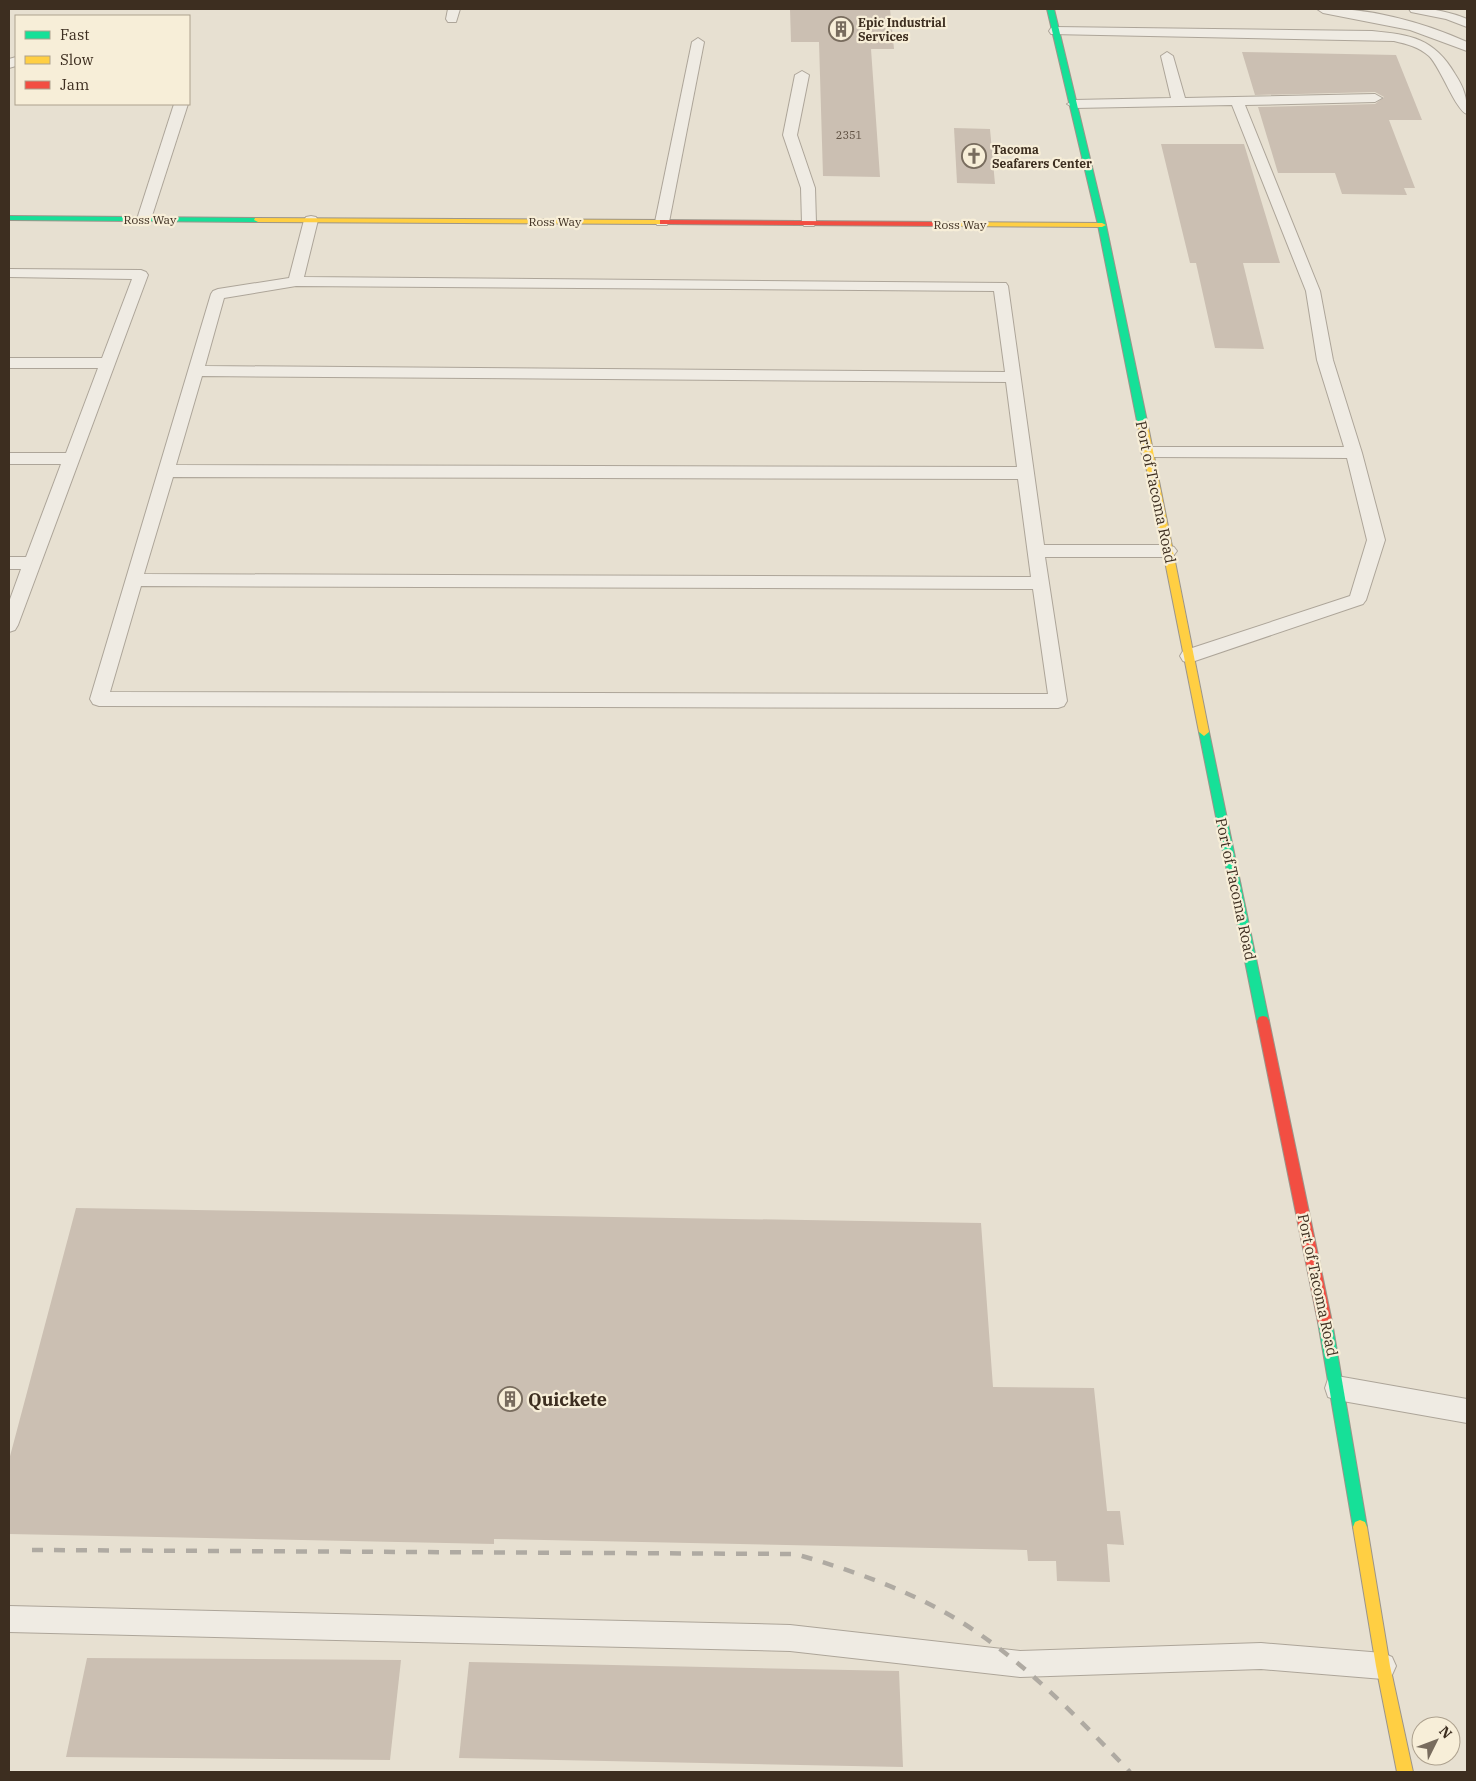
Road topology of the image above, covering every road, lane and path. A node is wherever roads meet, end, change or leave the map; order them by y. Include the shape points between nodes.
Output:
1 (1050, 9) edge
2 (1323, 9) edge
3 (1372, 9) edge
4 (1416, 9) edge
5 (1467, 23) edge
6 (1467, 31) edge
7 (1055, 32) junction
8 (698, 42) dead end
9 (1467, 47) edge
10 (1167, 56) dead end
11 (802, 75) dead end
12 (1375, 98) dead end
13 (1237, 101) junction
14 (1179, 102) junction
15 (1074, 104) junction
16 (181, 105) edge
17 (1467, 110) edge
18 (9, 218) edge
19 (144, 219) junction
20 (311, 220) junction
21 (662, 222) junction
22 (809, 223) junction
23 (1102, 225) junction
24 (9, 273) edge
25 (296, 281) junction
26 (9, 363) edge
27 (108, 363) junction
28 (196, 371) junction
29 (1013, 377) junction
30 (1149, 452) junction
31 (1354, 453) junction
32 (9, 458) edge
33 (72, 458) junction
34 (166, 470) junction
35 (1026, 473) junction
36 (1036, 551) junction
37 (1168, 551) junction
38 (9, 563) edge
39 (32, 563) junction
40 (134, 580) junction
41 (1040, 583) junction
42 (9, 625) edge
43 (1189, 656) junction
44 (1337, 1388) junction
45 (1467, 1411) edge
46 (9, 1619) edge
47 (1383, 1666) junction
48 (1405, 1772) edge

1 - 7 main road, Port of Tacoma Road
2 - 9 lane via 1402,24 1453,39
3 - 6 lane
4 - 5 lane
7 - 15 main road, Port of Tacoma Road
7 - 17 lane via 1401,37 1418,42 1437,54
8 - 21 lane
10 - 14 lane
11 - 22 lane via 790,135 808,188
12 - 13 lane
13 - 14 lane
13 - 31 lane via 1313,291 1325,360
14 - 15 lane
15 - 23 main road, Port of Tacoma Road
16 - 19 lane
18 - 19 main road, Ross Way
19 - 20 main road, Ross Way
20 - 21 main road, Ross Way
20 - 25 lane
21 - 22 main road, Ross Way
22 - 23 main road, Ross Way
23 - 30 main road, Port of Tacoma Road
24 - 27 lane via 141,275
25 - 28 lane via 218,294
25 - 29 lane via 1001,286
26 - 27 lane
27 - 33 lane
28 - 29 lane
28 - 34 lane
29 - 35 lane
30 - 31 lane
30 - 37 main road, Port of Tacoma Road
31 - 43 lane via 1376,540 1357,600
32 - 33 lane
33 - 39 lane
34 - 35 lane
34 - 40 lane
35 - 36 lane
36 - 37 lane
36 - 41 lane
37 - 43 main road, Port of Tacoma Road
38 - 39 lane
39 - 42 lane
40 - 41 lane
40 - 41 lane via 99,699 1058,701
43 - 44 main road, Port of Tacoma Road
44 - 45 lane
44 - 47 main road, Port of Tacoma Road
46 - 47 lane via 790,1638 1020,1664 1261,1656
47 - 48 main road, Port of Tacoma Road

